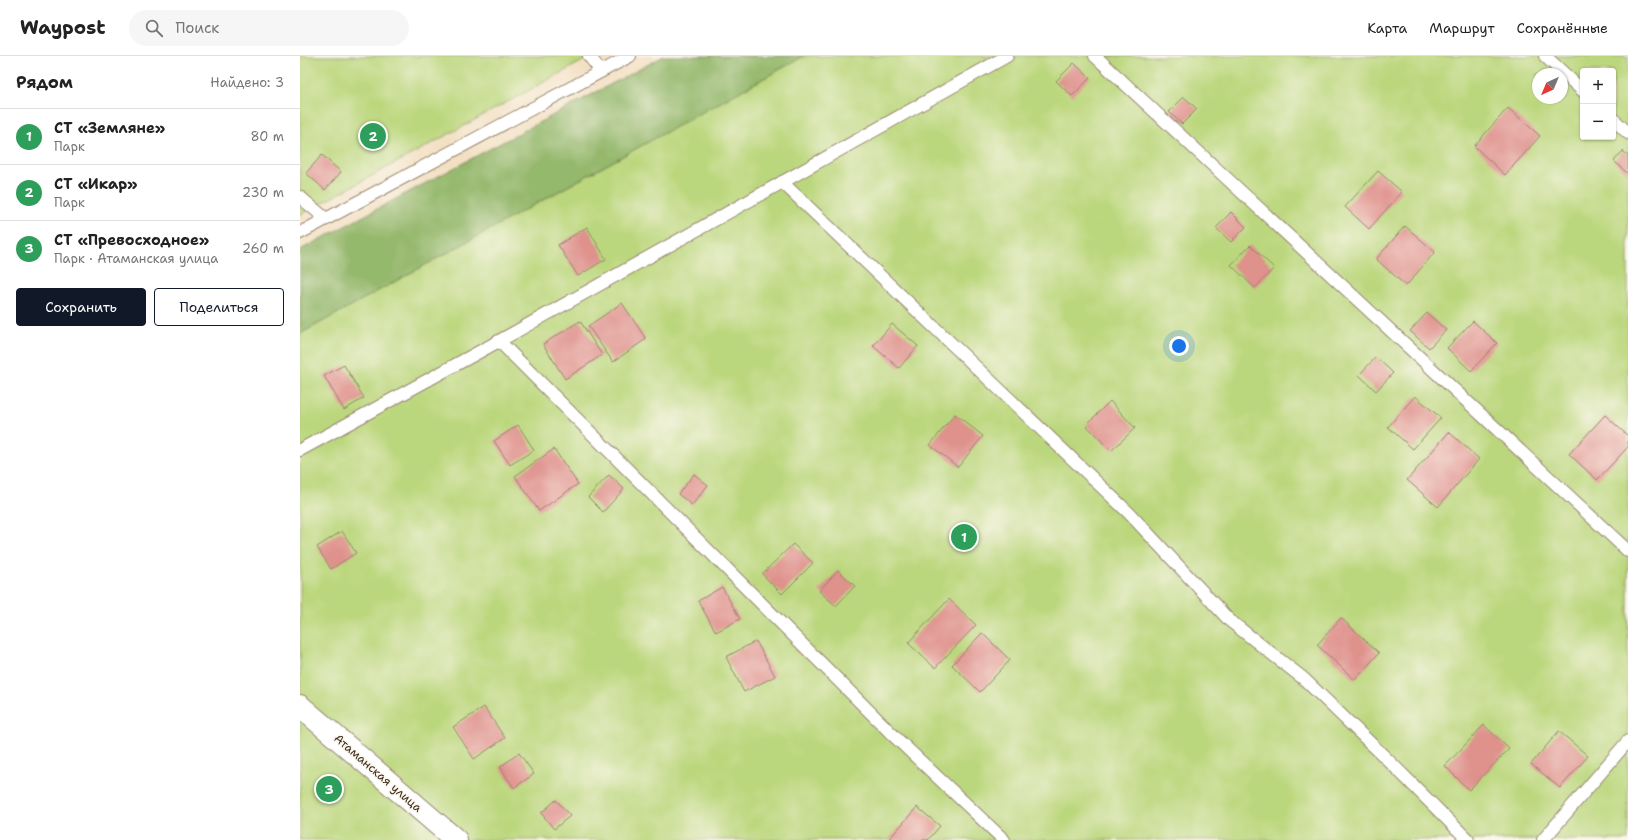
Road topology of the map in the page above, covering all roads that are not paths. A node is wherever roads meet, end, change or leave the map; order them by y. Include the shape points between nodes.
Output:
1 (590, 56) edge
2 (630, 56) edge
3 (1007, 56) edge
4 (1095, 56) edge
5 (1545, 56) edge
6 (601, 71) junction
7 (1580, 88) edge
8 (1616, 122) edge
9 (1628, 133) edge
10 (782, 182) junction
11 (300, 197) edge
12 (326, 219) junction
13 (300, 233) edge
14 (499, 341) junction
15 (300, 450) edge
16 (1628, 551) edge
17 (300, 706) edge
18 (1628, 741) edge
19 (456, 840) edge
20 (1004, 840) edge
21 (1468, 840) edge
22 (1543, 840) edge

1 - 6 lane
2 - 6 lane
3 - 10 lane
4 - 16 lane
5 - 7 lane
6 - 12 lane
8 - 9 lane
10 - 14 lane
10 - 21 lane via 1129,513 1229,620 1304,679
11 - 12 lane
12 - 13 lane
14 - 15 lane
14 - 20 lane via 889,732
17 - 19 street, Атаманская улица
18 - 22 lane

